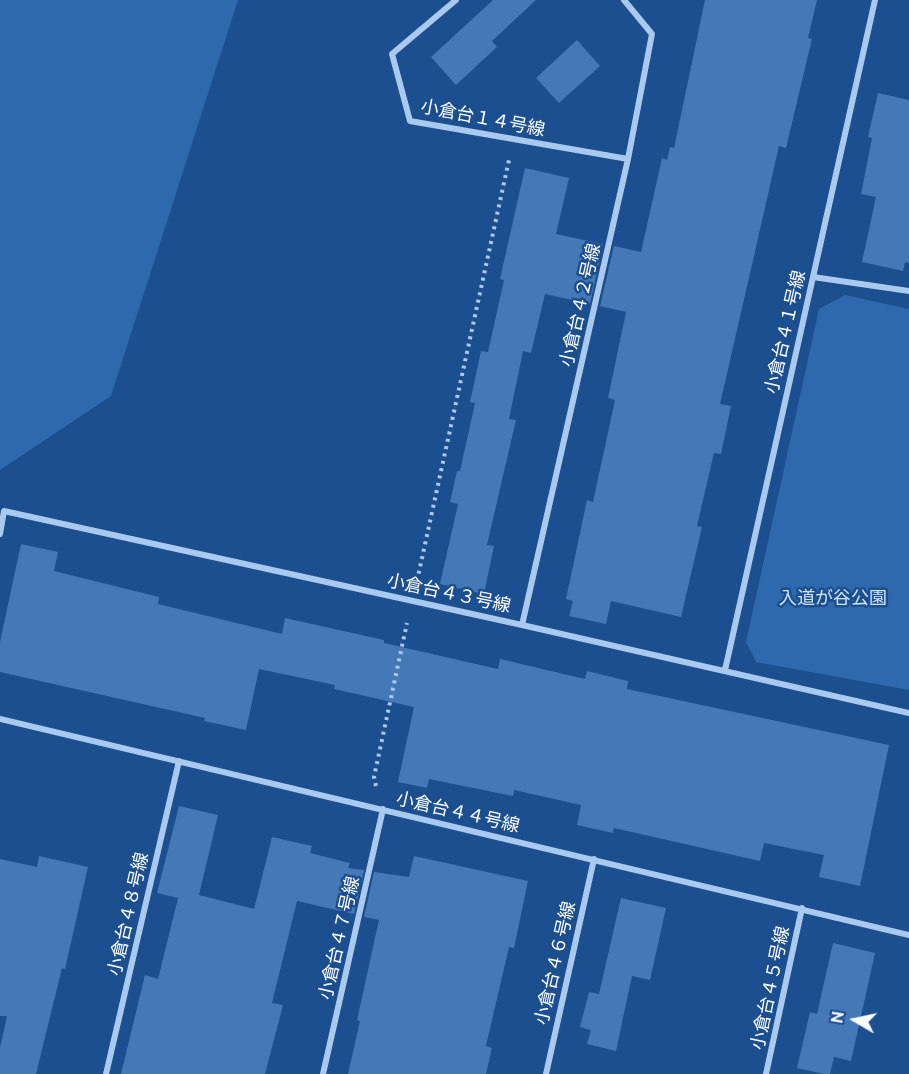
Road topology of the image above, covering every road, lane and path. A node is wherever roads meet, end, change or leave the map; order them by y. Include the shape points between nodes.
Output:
1 (456, 0) edge
2 (624, 0) edge
3 (875, 0) edge
4 (514, 139) junction
5 (628, 159) junction
6 (813, 277) junction
7 (909, 291) edge
8 (0, 534) edge
9 (412, 601) junction
10 (522, 625) junction
11 (724, 670) junction
12 (909, 713) edge
13 (0, 719) edge
14 (179, 761) junction
15 (383, 809) junction
16 (594, 859) junction
17 (802, 908) junction
18 (909, 935) edge
19 (106, 1074) edge
20 (323, 1074) edge
21 (546, 1074) edge
22 (766, 1074) edge

1 - 4 street, 小倉台１４号線 via 392,54 410,121
2 - 5 street, 小倉台４２号線 via 652,34
3 - 6 street, 小倉台４１号線
4 - 5 street, 小倉台１４号線
4 - 9 path
5 - 10 street, 小倉台４２号線
6 - 7 street
6 - 11 street, 小倉台４１号線
8 - 9 street, 小倉台４３号線 via 4,511
9 - 10 street, 小倉台４３号線
9 - 15 path via 374,777
10 - 11 street, 小倉台４３号線
11 - 12 street, 小倉台４３号線
13 - 14 street, 小倉台４４号線
14 - 15 street, 小倉台４４号線
14 - 19 street, 小倉台４８号線
15 - 16 street, 小倉台４４号線
15 - 20 street, 小倉台４７号線
16 - 17 street, 小倉台４４号線
16 - 21 street, 小倉台４６号線
17 - 18 street, 小倉台４４号線
17 - 22 street, 小倉台４５号線

